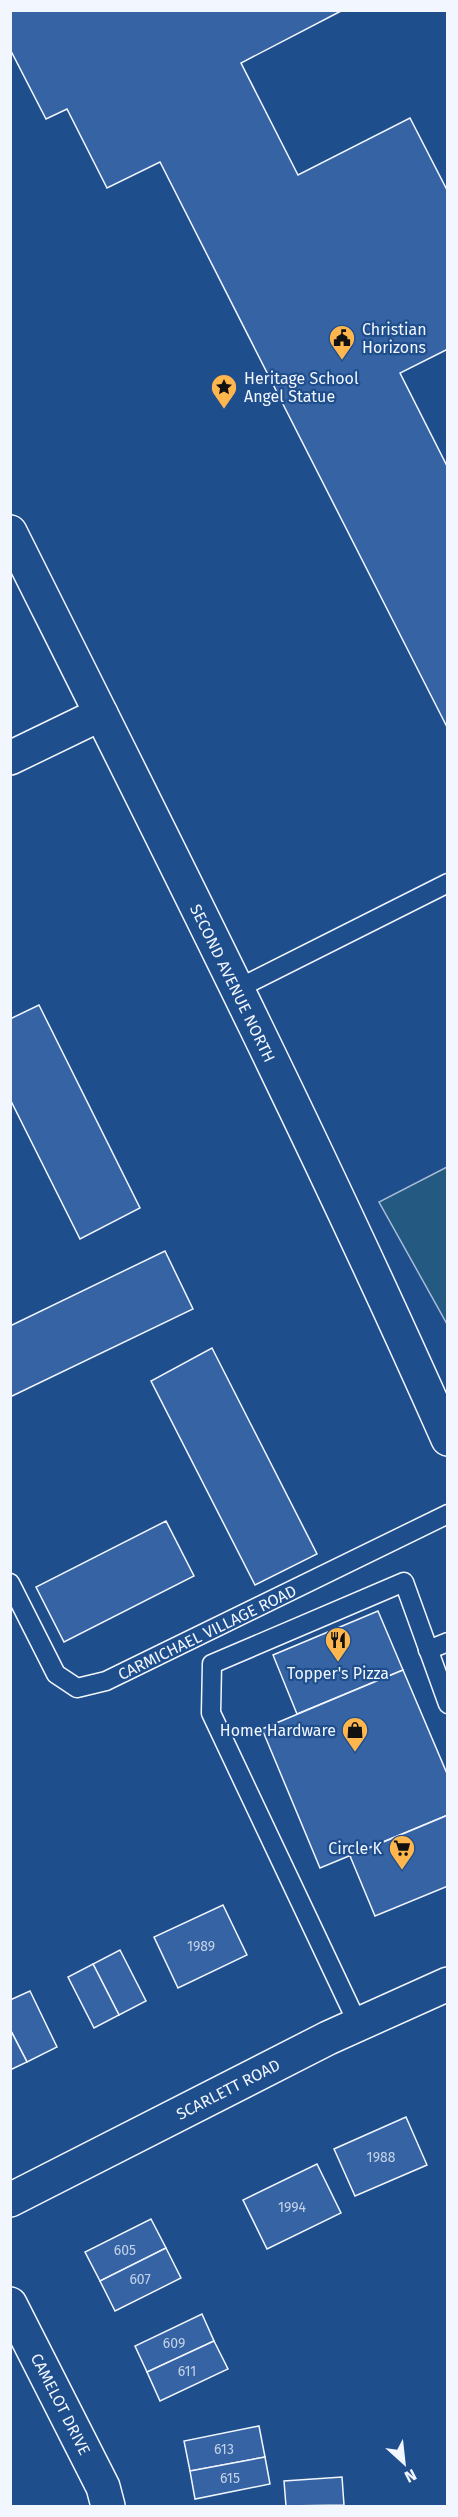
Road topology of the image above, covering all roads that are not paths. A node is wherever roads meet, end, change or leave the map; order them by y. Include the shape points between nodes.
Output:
1 (10, 532) edge
2 (101, 714) junction
3 (10, 758) edge
4 (447, 883) edge
5 (237, 989) junction
6 (447, 1439) edge
7 (447, 1514) edge
8 (10, 1583) edge
9 (447, 1642) edge
10 (428, 1650) junction
11 (447, 1704) edge
12 (447, 1984) edge
13 (358, 2024) junction
14 (10, 2200) edge
15 (10, 2304) edge
16 (108, 2506) edge

1 - 2 main road, SECOND AVENUE NORTH
2 - 3 main road
2 - 5 main road, SECOND AVENUE NORTH
4 - 5 lane
5 - 6 main road, SECOND AVENUE NORTH via 389,1306
7 - 8 lane, CARMICHAEL VILLAGE ROAD via 106,1681 77,1688 57,1674
9 - 10 lane
10 - 11 lane
10 - 13 lane via 404,1582 212,1664 212,1713
12 - 13 main road, SCARLETT ROAD
13 - 14 main road, SCARLETT ROAD
15 - 16 main road, CAMELOT DRIVE via 103,2487

